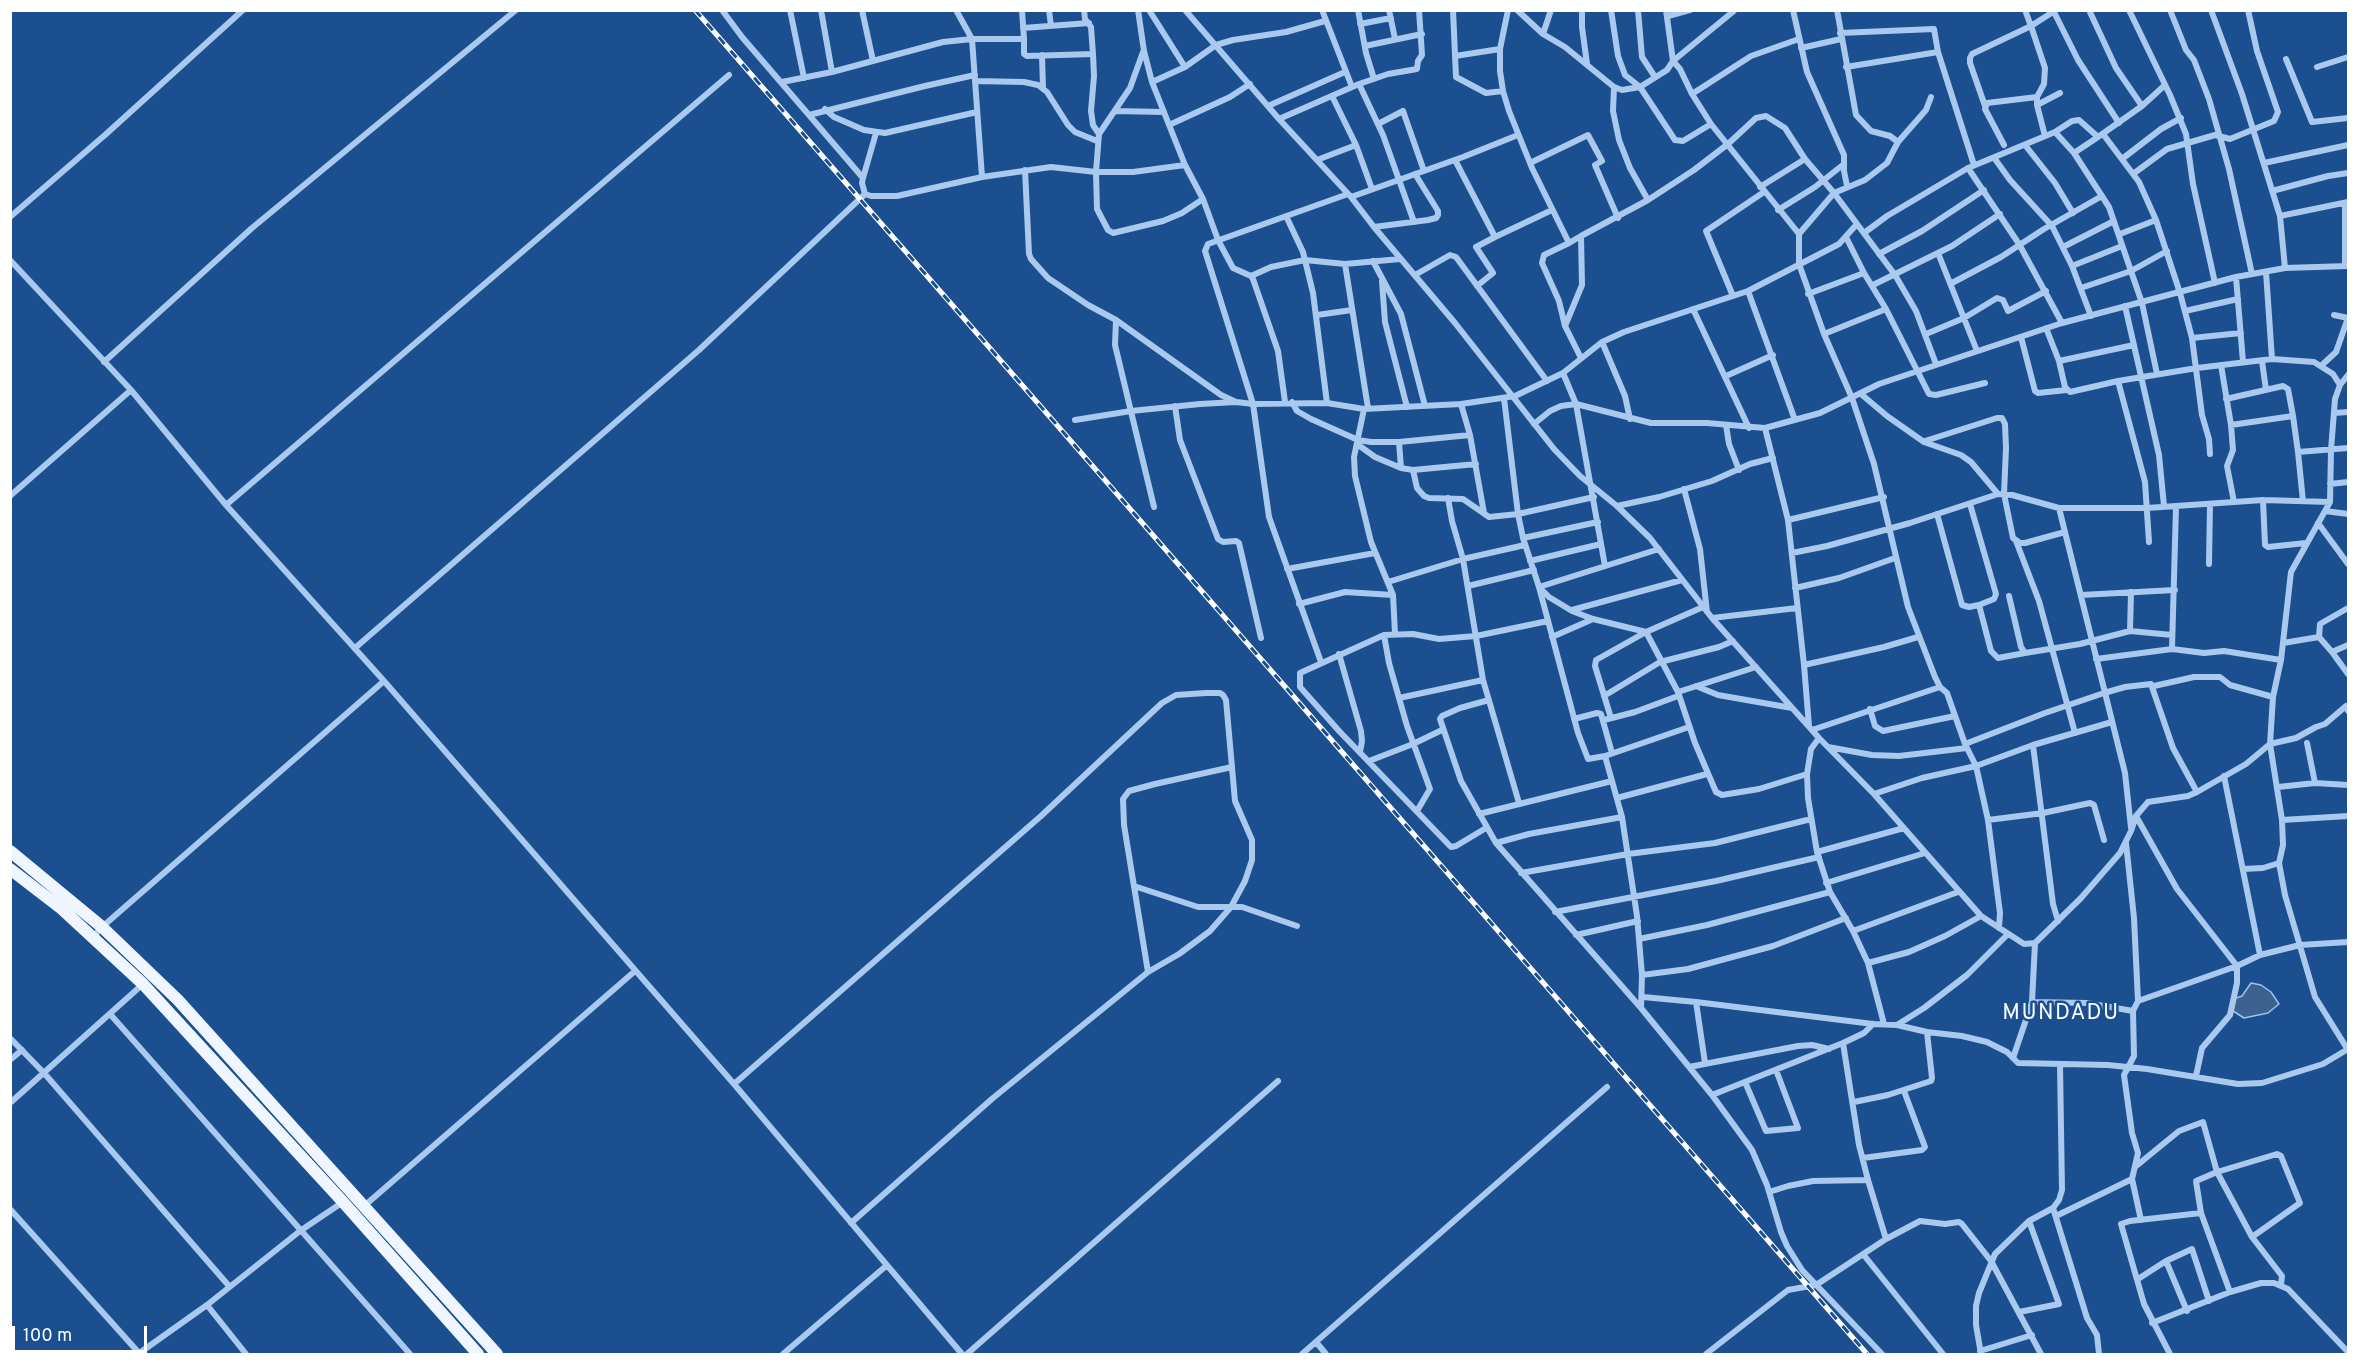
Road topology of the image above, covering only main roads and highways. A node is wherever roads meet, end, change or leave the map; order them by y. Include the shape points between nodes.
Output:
1 (10, 852) edge
2 (10, 869) edge
3 (97, 932) junction
4 (359, 1210) junction
5 (477, 1354) edge
6 (497, 1354) edge

1 - 3 main road
2 - 3 main road
3 - 4 main road via 178,1000
3 - 4 main road via 343,1202
4 - 5 main road
4 - 6 main road

